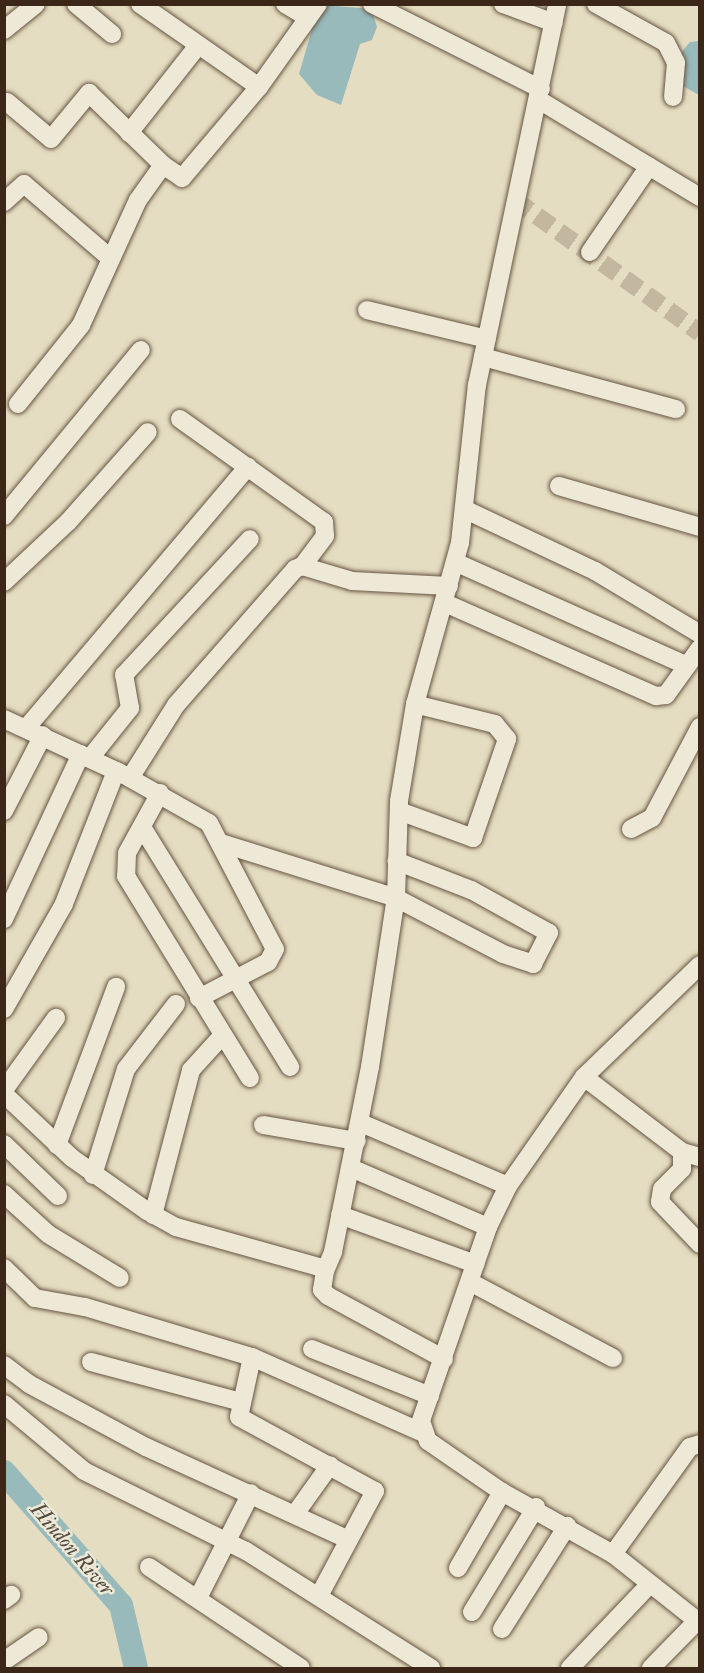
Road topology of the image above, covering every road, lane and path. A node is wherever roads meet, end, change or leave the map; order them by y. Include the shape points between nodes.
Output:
1 (76, 4) edge
2 (141, 4) edge
3 (285, 4) edge
4 (503, 4) edge
5 (557, 4) edge
6 (596, 4) edge
7 (32, 6) edge
8 (380, 6) edge
9 (313, 11) edge
10 (554, 23) junction
11 (4, 30) edge
12 (112, 34) dead end
13 (197, 46) junction
14 (259, 87) junction
15 (540, 95) junction
16 (674, 97) dead end
17 (5, 103) edge
18 (129, 132) junction
19 (163, 165) junction
20 (649, 166) junction
21 (699, 197) edge
22 (4, 202) edge
23 (590, 252) dead end
24 (110, 258) junction
25 (367, 310) dead end
26 (485, 348) junction
27 (141, 350) dead end
28 (18, 404) dead end
29 (676, 409) dead end
30 (180, 419) dead end
31 (148, 432) dead end
32 (248, 467) junction
33 (559, 486) dead end
34 (466, 510) junction
35 (4, 516) edge
36 (699, 527) edge
37 (250, 539) dead end
38 (455, 562) junction
39 (302, 566) junction
40 (4, 582) edge
41 (447, 595) junction
42 (699, 634) edge
43 (699, 648) edge
44 (683, 664) junction
45 (415, 704) junction
46 (4, 719) edge
47 (699, 726) edge
48 (36, 730) junction
49 (85, 756) junction
50 (123, 775) junction
51 (160, 793) junction
52 (4, 811) edge
53 (399, 811) junction
54 (142, 827) junction
55 (631, 829) dead end
56 (221, 843) junction
57 (396, 861) junction
58 (396, 898) junction
59 (4, 919) edge
60 (699, 965) edge
61 (237, 978) junction
62 (116, 987) dead end
63 (199, 998) junction
64 (176, 1004) dead end
65 (4, 1009) edge
66 (56, 1018) dead end
67 (222, 1036) junction
68 (290, 1067) dead end
69 (584, 1077) junction
70 (250, 1078) dead end
71 (4, 1092) edge
72 (263, 1125) dead end
73 (359, 1132) junction
74 (4, 1144) edge
75 (57, 1144) junction
76 (691, 1154) edge
77 (351, 1168) junction
78 (93, 1175) junction
79 (508, 1186) junction
80 (4, 1194) edge
81 (58, 1196) dead end
82 (153, 1215) junction
83 (340, 1215) junction
84 (488, 1227) junction
85 (699, 1245) edge
86 (475, 1264) junction
87 (4, 1268) edge
88 (325, 1270) junction
89 (120, 1278) dead end
90 (470, 1282) junction
91 (312, 1349) dead end
92 (252, 1357) junction
93 (613, 1358) dead end
94 (444, 1359) junction
95 (91, 1362) dead end
96 (4, 1365) edge
97 (430, 1396) junction
98 (241, 1402) junction
99 (4, 1404) edge
100 (421, 1432) junction
101 (699, 1444) edge
102 (330, 1465) junction
103 (502, 1492) junction
104 (251, 1493) junction
105 (536, 1507) junction
106 (295, 1514) junction
107 (567, 1526) junction
108 (349, 1540) junction
109 (229, 1542) junction
110 (613, 1554) junction
111 (149, 1567) dead end
112 (458, 1568) dead end
113 (650, 1584) junction
114 (320, 1594) junction
115 (199, 1596) junction
116 (472, 1612) dead end
117 (698, 1622) edge
118 (502, 1629) dead end
119 (39, 1637) dead end
120 (4, 1661) edge
121 (301, 1668) edge
122 (431, 1668) edge
123 (570, 1668) edge
124 (651, 1668) edge

1 - 12 street
2 - 13 street
3 - 9 street
4 - 10 street
5 - 10 street
6 - 16 street via 666,44 676,63
7 - 11 street
8 - 15 street
9 - 14 street
10 - 15 street
13 - 14 street
13 - 18 street
14 - 19 street via 182,178
15 - 20 street
15 - 26 street
17 - 18 street via 51,139 89,93
18 - 19 street
19 - 24 street
20 - 21 street
20 - 23 street
22 - 24 street via 24,184
24 - 28 street via 81,325
25 - 26 street
26 - 29 street
26 - 34 street
27 - 35 street
30 - 32 street
31 - 40 street via 68,522
32 - 39 street via 324,522 325,536
32 - 48 street
33 - 36 street
34 - 38 street
34 - 42 street via 595,571
37 - 49 street via 124,675 130,708
38 - 41 street
38 - 44 street
39 - 41 street via 352,581
39 - 50 street via 176,705
41 - 44 street via 656,696 666,695
41 - 45 street
43 - 44 street
45 - 53 street
45 - 53 street via 495,724 507,739 474,838
46 - 48 street
47 - 55 street via 652,818
48 - 49 street
48 - 52 street
49 - 50 street
49 - 59 street
50 - 51 street
50 - 65 street via 64,904
51 - 54 street
51 - 56 street via 197,812
53 - 57 street
54 - 61 street
54 - 63 street via 123,865 126,876
56 - 58 street
56 - 61 street via 275,949 268,962
57 - 58 street
57 - 58 street via 471,890 549,933 533,964 503,954
58 - 73 street
60 - 69 street
61 - 63 street
61 - 68 street
62 - 75 street
63 - 67 street
64 - 78 street via 126,1069
66 - 71 street
67 - 70 street
67 - 82 street via 191,1070
69 - 76 street
69 - 79 street
71 - 75 street
72 - 73 street
73 - 77 street
73 - 79 street
74 - 81 street
75 - 78 street
76 - 85 street via 662,1189 660,1202
77 - 83 street
77 - 84 street
78 - 82 street
79 - 84 street
80 - 89 street via 48,1234
82 - 88 street via 176,1227
83 - 86 street
83 - 88 street
84 - 86 street
86 - 90 street
87 - 92 street via 35,1298 85,1307
88 - 94 street via 322,1290 328,1296
90 - 93 street
90 - 94 street
91 - 97 street
92 - 98 street
92 - 100 street
94 - 97 street
95 - 98 street
96 - 104 street via 42,1392 146,1447
97 - 100 street
98 - 102 street via 239,1417 244,1423
99 - 109 street via 84,1471
100 - 103 street
101 - 110 street via 690,1447
102 - 106 street
102 - 108 street via 375,1491
103 - 105 street
103 - 112 street
104 - 106 street
104 - 109 street
105 - 107 street
105 - 116 street
106 - 108 street
107 - 110 street
107 - 118 street
108 - 114 street
109 - 114 street
109 - 115 street
110 - 113 street
111 - 115 street
113 - 117 street
113 - 123 street
114 - 122 street
115 - 121 street
117 - 124 street
119 - 120 street

